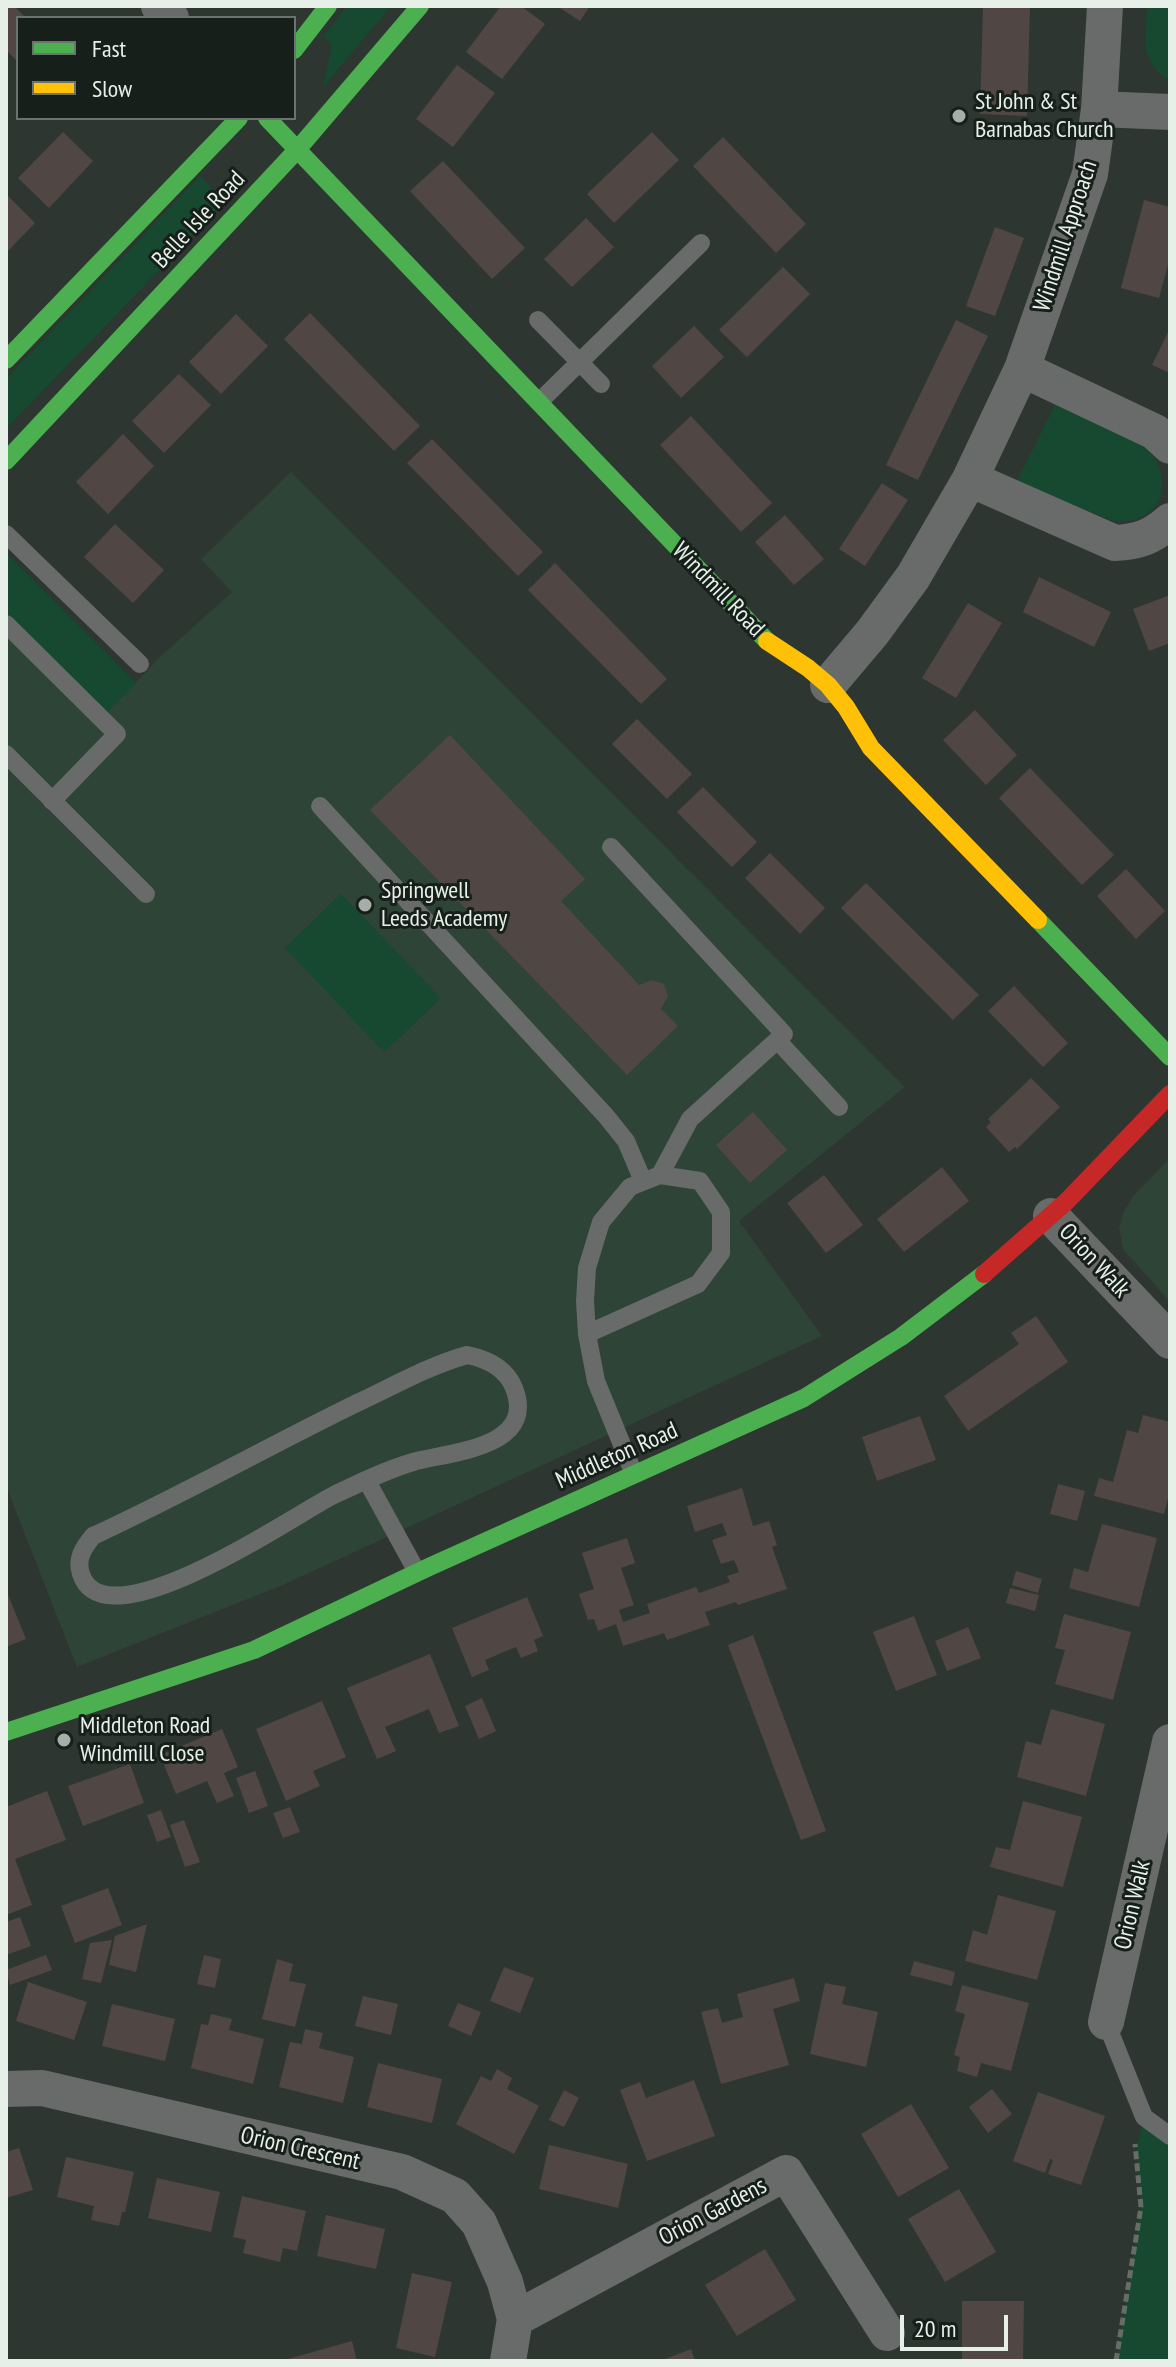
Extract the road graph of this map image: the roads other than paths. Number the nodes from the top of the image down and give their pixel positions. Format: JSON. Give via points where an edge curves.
{"nodes":[{"id":1,"x":328,"y":6,"type":"edge"},
{"id":2,"x":420,"y":6,"type":"edge"},
{"id":3,"x":1105,"y":6,"type":"edge"},
{"id":4,"x":296,"y":47,"type":"edge"},
{"id":5,"x":1099,"y":109,"type":"junction"},
{"id":6,"x":1170,"y":112,"type":"edge"},
{"id":7,"x":237,"y":120,"type":"edge"},
{"id":8,"x":269,"y":120,"type":"edge"},
{"id":9,"x":297,"y":150,"type":"junction"},
{"id":10,"x":701,"y":243,"type":"dead end"},
{"id":11,"x":538,"y":320,"type":"dead end"},
{"id":12,"x":6,"y":360,"type":"edge"},
{"id":13,"x":580,"y":362,"type":"junction"},
{"id":14,"x":1022,"y":369,"type":"junction"},
{"id":15,"x":601,"y":384,"type":"dead end"},
{"id":16,"x":539,"y":402,"type":"junction"},
{"id":17,"x":1170,"y":446,"type":"edge"},
{"id":18,"x":6,"y":461,"type":"edge"},
{"id":19,"x":970,"y":479,"type":"junction"},
{"id":20,"x":1170,"y":521,"type":"edge"},
{"id":21,"x":6,"y":534,"type":"edge"},
{"id":22,"x":6,"y":624,"type":"edge"},
{"id":23,"x":140,"y":664,"type":"dead end"},
{"id":24,"x":828,"y":685,"type":"junction"},
{"id":25,"x":6,"y":754,"type":"edge"},
{"id":26,"x":52,"y":801,"type":"junction"},
{"id":27,"x":320,"y":806,"type":"dead end"},
{"id":28,"x":611,"y":847,"type":"dead end"},
{"id":29,"x":146,"y":894,"type":"dead end"},
{"id":30,"x":777,"y":1040,"type":"junction"},
{"id":31,"x":1170,"y":1057,"type":"edge"},
{"id":32,"x":1170,"y":1094,"type":"edge"},
{"id":33,"x":839,"y":1107,"type":"dead end"},
{"id":34,"x":652,"y":1178,"type":"junction"},
{"id":35,"x":1051,"y":1216,"type":"junction"},
{"id":36,"x":587,"y":1334,"type":"junction"},
{"id":37,"x":1170,"y":1341,"type":"edge"},
{"id":38,"x":634,"y":1474,"type":"junction"},
{"id":39,"x":367,"y":1481,"type":"junction"},
{"id":40,"x":417,"y":1572,"type":"junction"},
{"id":41,"x":6,"y":1732,"type":"edge"},
{"id":42,"x":1170,"y":1742,"type":"edge"},
{"id":43,"x":1106,"y":2022,"type":"joint"},
{"id":44,"x":6,"y":2089,"type":"edge"},
{"id":45,"x":1170,"y":2136,"type":"edge"},
{"id":46,"x":515,"y":2319,"type":"junction"},
{"id":47,"x":887,"y":2333,"type":"dead end"},
{"id":48,"x":508,"y":2361,"type":"edge"}],
"edges":[{"from":1,"to":4,"type":"street"},
{"from":2,"to":9,"type":"street","name":"Belle Isle Road"},
{"from":3,"to":5,"type":"street","name":"Windmill Approach"},
{"from":5,"to":6,"type":"street"},
{"from":5,"to":14,"type":"street","name":"Windmill Approach","via":[[1090,174]]},
{"from":7,"to":12,"type":"street","name":"Belle Isle Road"},
{"from":8,"to":9,"type":"street","name":"Windmill Road"},
{"from":9,"to":16,"type":"street","name":"Windmill Road"},
{"from":9,"to":18,"type":"street","name":"Belle Isle Road"},
{"from":10,"to":13,"type":"lane"},
{"from":11,"to":13,"type":"lane"},
{"from":13,"to":15,"type":"lane"},
{"from":13,"to":16,"type":"lane"},
{"from":14,"to":17,"type":"street","via":[[1155,432]]},
{"from":14,"to":19,"type":"street","name":"Windmill Approach"},
{"from":16,"to":24,"type":"street","name":"Windmill Road","via":[[771,645]]},
{"from":19,"to":20,"type":"street","via":[[1115,543],[1154,535]]},
{"from":19,"to":24,"type":"street","name":"Windmill Approach","via":[[913,577]]},
{"from":21,"to":23,"type":"lane"},
{"from":22,"to":26,"type":"lane","via":[[117,734]]},
{"from":24,"to":31,"type":"street","name":"Windmill Road","via":[[871,748]]},
{"from":25,"to":26,"type":"lane"},
{"from":26,"to":29,"type":"lane"},
{"from":27,"to":34,"type":"lane","via":[[606,1116]]},
{"from":28,"to":30,"type":"lane","via":[[784,1034]]},
{"from":30,"to":33,"type":"lane"},
{"from":30,"to":34,"type":"lane","via":[[690,1119]]},
{"from":32,"to":35,"type":"street","name":"Middleton Road"},
{"from":34,"to":36,"type":"lane","via":[[630,1187],[601,1222],[587,1268]]},
{"from":34,"to":36,"type":"lane","via":[[700,1181],[721,1212],[721,1253],[698,1284]]},
{"from":35,"to":37,"type":"street","name":"Orion Walk"},
{"from":35,"to":38,"type":"street","name":"Middleton Road","via":[[954,1300],[849,1373]]},
{"from":36,"to":38,"type":"lane","via":[[596,1381]]},
{"from":38,"to":40,"type":"street","name":"Middleton Road"},
{"from":39,"to":39,"type":"lane","via":[[164,1587],[108,1595],[84,1582],[79,1571],[83,1547],[93,1536],[444,1362],[467,1355],[504,1373],[516,1395],[516,1414],[494,1443],[413,1462]]},
{"from":39,"to":40,"type":"lane"},
{"from":40,"to":41,"type":"street","name":"Middleton Road","via":[[254,1650]]},
{"from":42,"to":43,"type":"street","name":"Orion Walk"},
{"from":43,"to":45,"type":"lane","via":[[1144,2117]]},
{"from":44,"to":46,"type":"street","name":"Orion Crescent","via":[[42,2088],[402,2172],[455,2196],[479,2223]]},
{"from":46,"to":47,"type":"street","name":"Orion Gardens","via":[[786,2173]]},
{"from":46,"to":48,"type":"street"}]}
